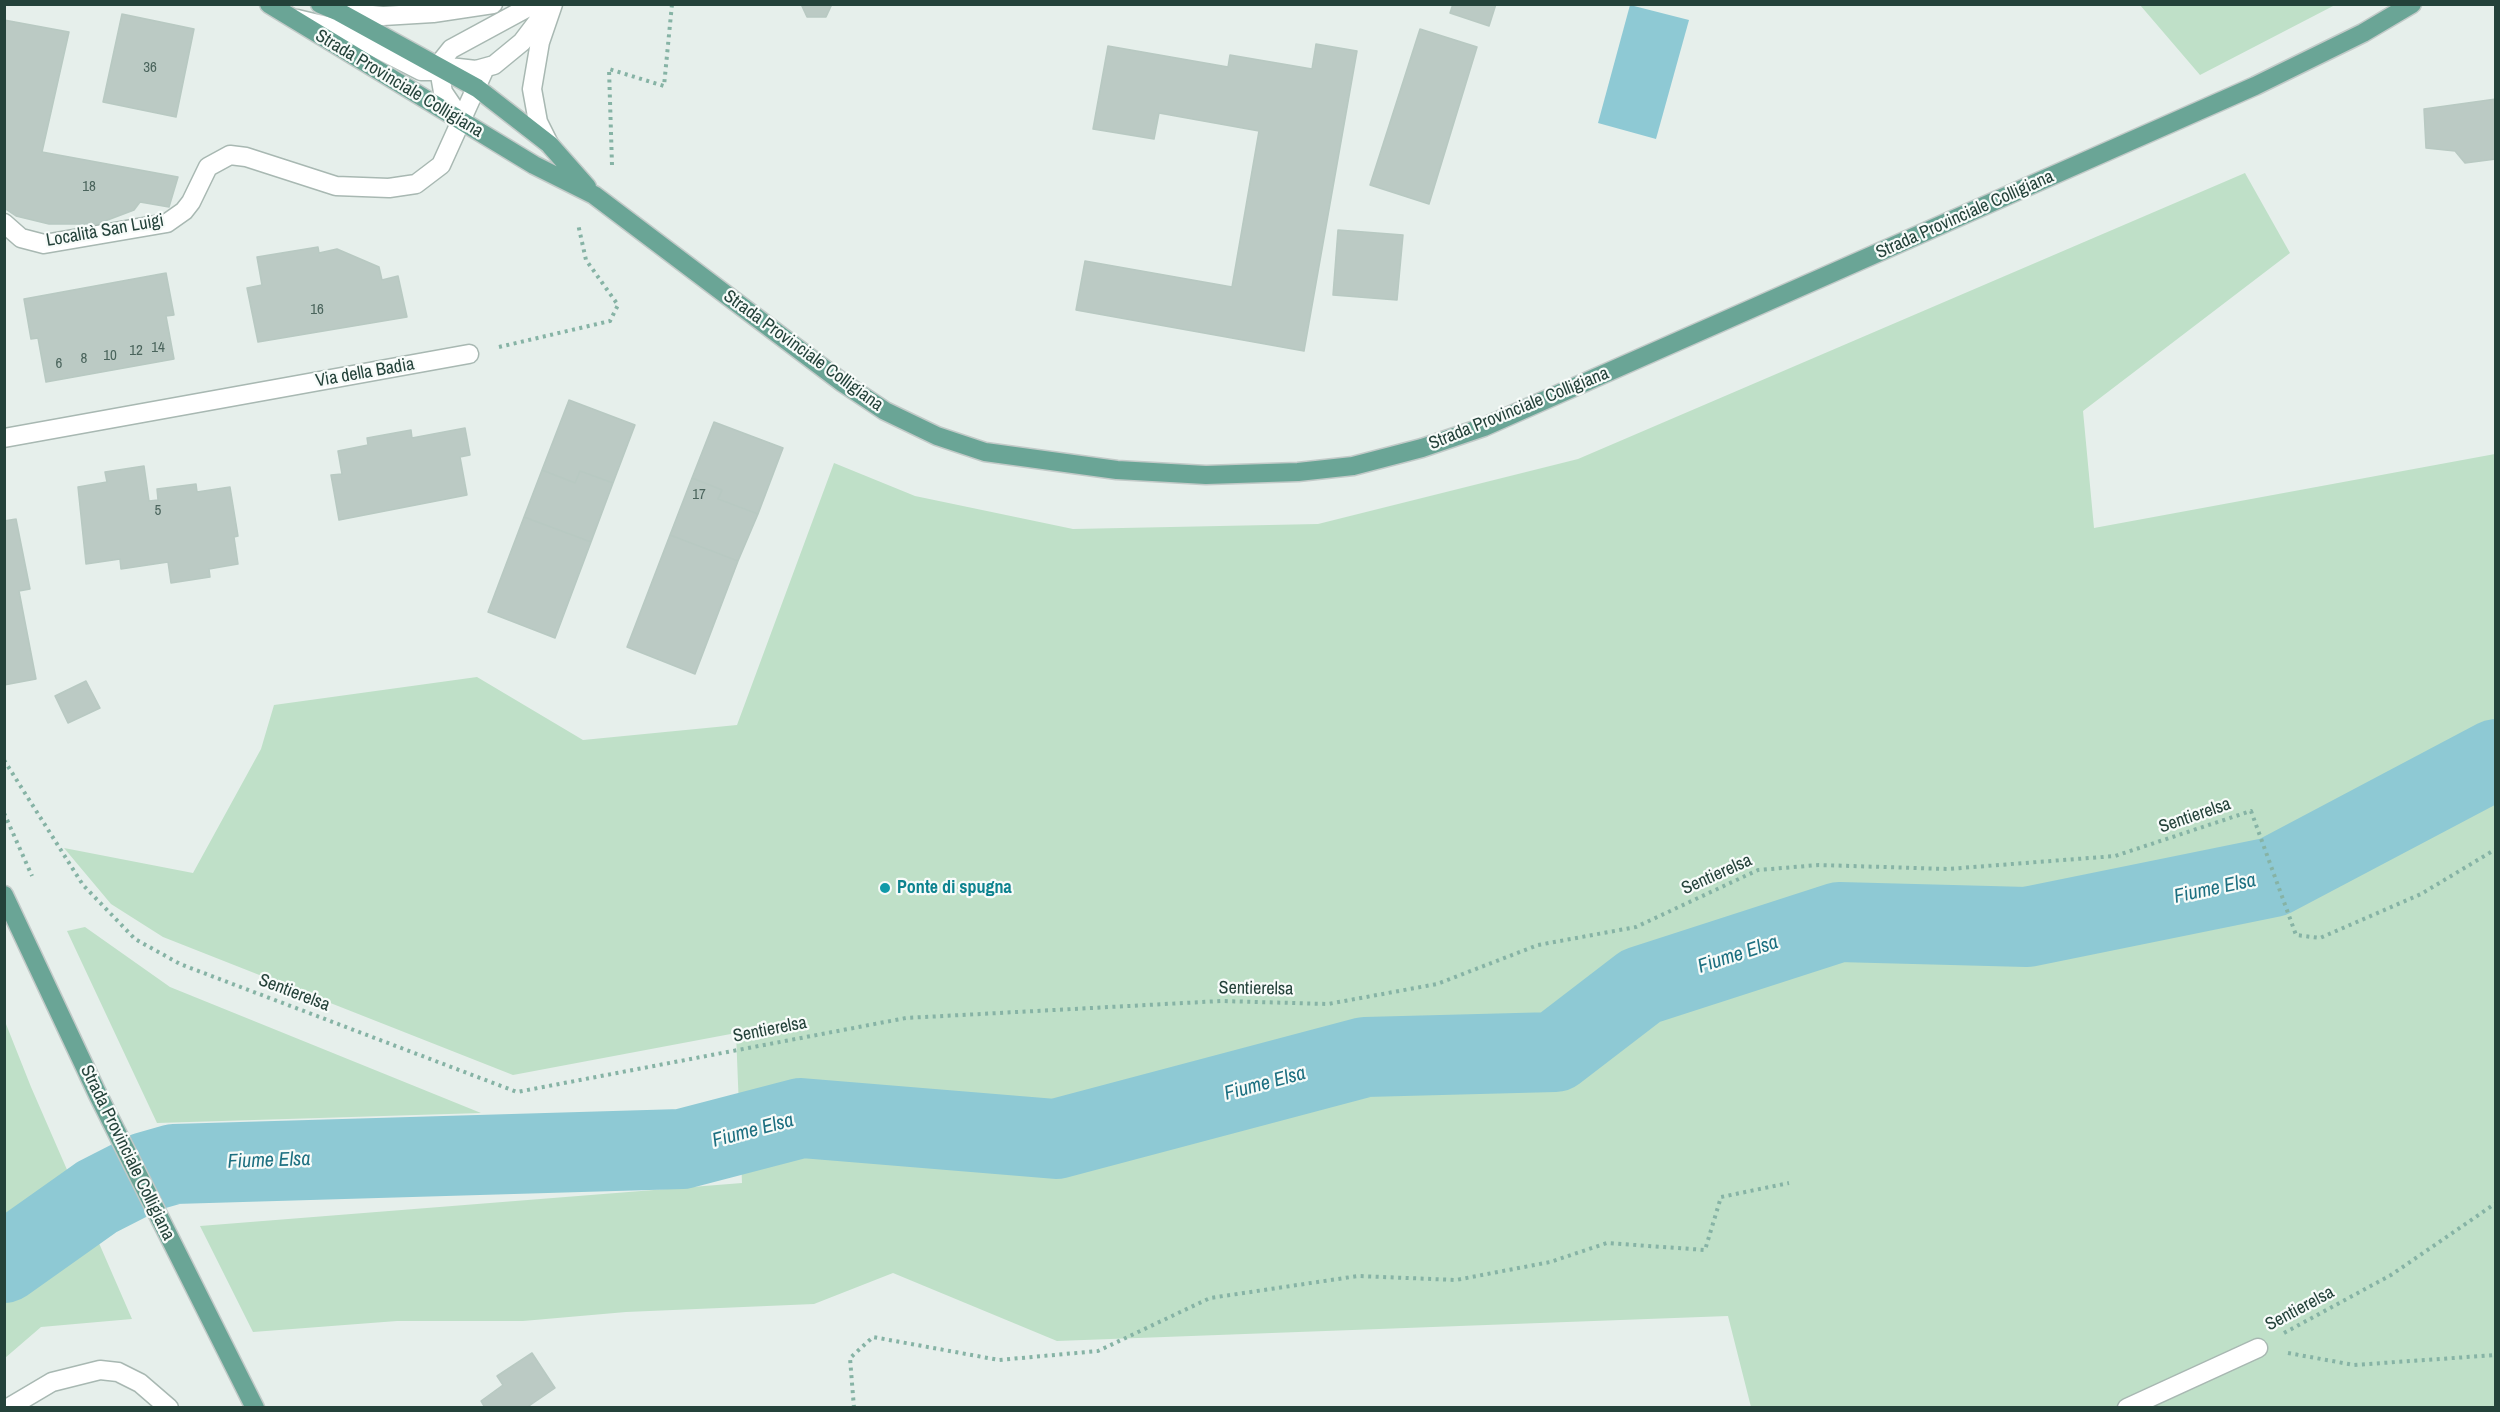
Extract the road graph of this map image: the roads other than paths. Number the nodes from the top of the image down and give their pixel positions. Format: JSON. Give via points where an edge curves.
{"nodes":[{"id":1,"x":269,"y":4,"type":"edge"},
{"id":2,"x":320,"y":4,"type":"edge"},
{"id":3,"x":493,"y":4,"type":"edge"},
{"id":4,"x":534,"y":4,"type":"edge"},
{"id":5,"x":551,"y":4,"type":"edge"},
{"id":6,"x":2412,"y":4,"type":"edge"},
{"id":7,"x":339,"y":12,"type":"junction"},
{"id":8,"x":284,"y":16,"type":"junction"},
{"id":9,"x":440,"y":66,"type":"junction"},
{"id":10,"x":485,"y":68,"type":"junction"},
{"id":11,"x":477,"y":88,"type":"junction"},
{"id":12,"x":462,"y":120,"type":"junction"},
{"id":13,"x":549,"y":144,"type":"junction"},
{"id":14,"x":594,"y":195,"type":"junction"},
{"id":15,"x":4,"y":223,"type":"edge"},
{"id":16,"x":469,"y":354,"type":"road end"},
{"id":17,"x":4,"y":438,"type":"edge"},
{"id":18,"x":4,"y":895,"type":"edge"},
{"id":19,"x":2258,"y":1348,"type":"road end"},
{"id":20,"x":252,"y":1403,"type":"edge"},
{"id":21,"x":8,"y":1407,"type":"edge"},
{"id":22,"x":169,"y":1407,"type":"edge"},
{"id":23,"x":2127,"y":1407,"type":"edge"}],
"edges":[{"from":1,"to":8,"type":"main road","name":"Strada Provinciale Colligiana"},
{"from":2,"to":7,"type":"main road","name":"Strada Provinciale Colligiana"},
{"from":3,"to":7,"type":"street","via":[[383,16]]},
{"from":4,"to":9,"type":"street","via":[[451,49]]},
{"from":5,"to":10,"type":"street","via":[[522,42]]},
{"from":5,"to":13,"type":"street","via":[[532,89],[538,122]]},
{"from":6,"to":14,"type":"main road","name":"Strada Provinciale Colligiana","via":[[2363,33],[2255,86],[1536,406],[1422,448],[1326,470],[1170,474],[1069,465],[985,452],[960,444],[864,398]]},
{"from":7,"to":9,"type":"main road","name":"Strada Provinciale Colligiana"},
{"from":8,"to":9,"type":"street","via":[[339,29],[421,70]]},
{"from":8,"to":12,"type":"main road","name":"Strada Provinciale Colligiana"},
{"from":9,"to":10,"type":"street"},
{"from":9,"to":11,"type":"main road","name":"Strada Provinciale Colligiana"},
{"from":9,"to":12,"type":"street","via":[[443,92]]},
{"from":10,"to":11,"type":"street","name":"Località San Luigi"},
{"from":11,"to":12,"type":"street","name":"Località San Luigi"},
{"from":11,"to":13,"type":"main road","name":"Strada Provinciale Colligiana"},
{"from":12,"to":14,"type":"main road","name":"Strada Provinciale Colligiana","via":[[534,165]]},
{"from":12,"to":15,"type":"street","name":"Località San Luigi","via":[[441,165],[427,178],[405,186],[336,186],[230,155],[208,167],[191,202],[167,223],[44,244],[21,238]]},
{"from":13,"to":14,"type":"main road","name":"Strada Provinciale Colligiana"},
{"from":16,"to":17,"type":"street","name":"Via della Badia"},
{"from":18,"to":20,"type":"main road","name":"Strada Provinciale Colligiana","via":[[107,1115]]},
{"from":19,"to":23,"type":"street"},
{"from":21,"to":22,"type":"street","via":[[52,1382],[100,1370],[118,1372],[140,1383]]}]}
